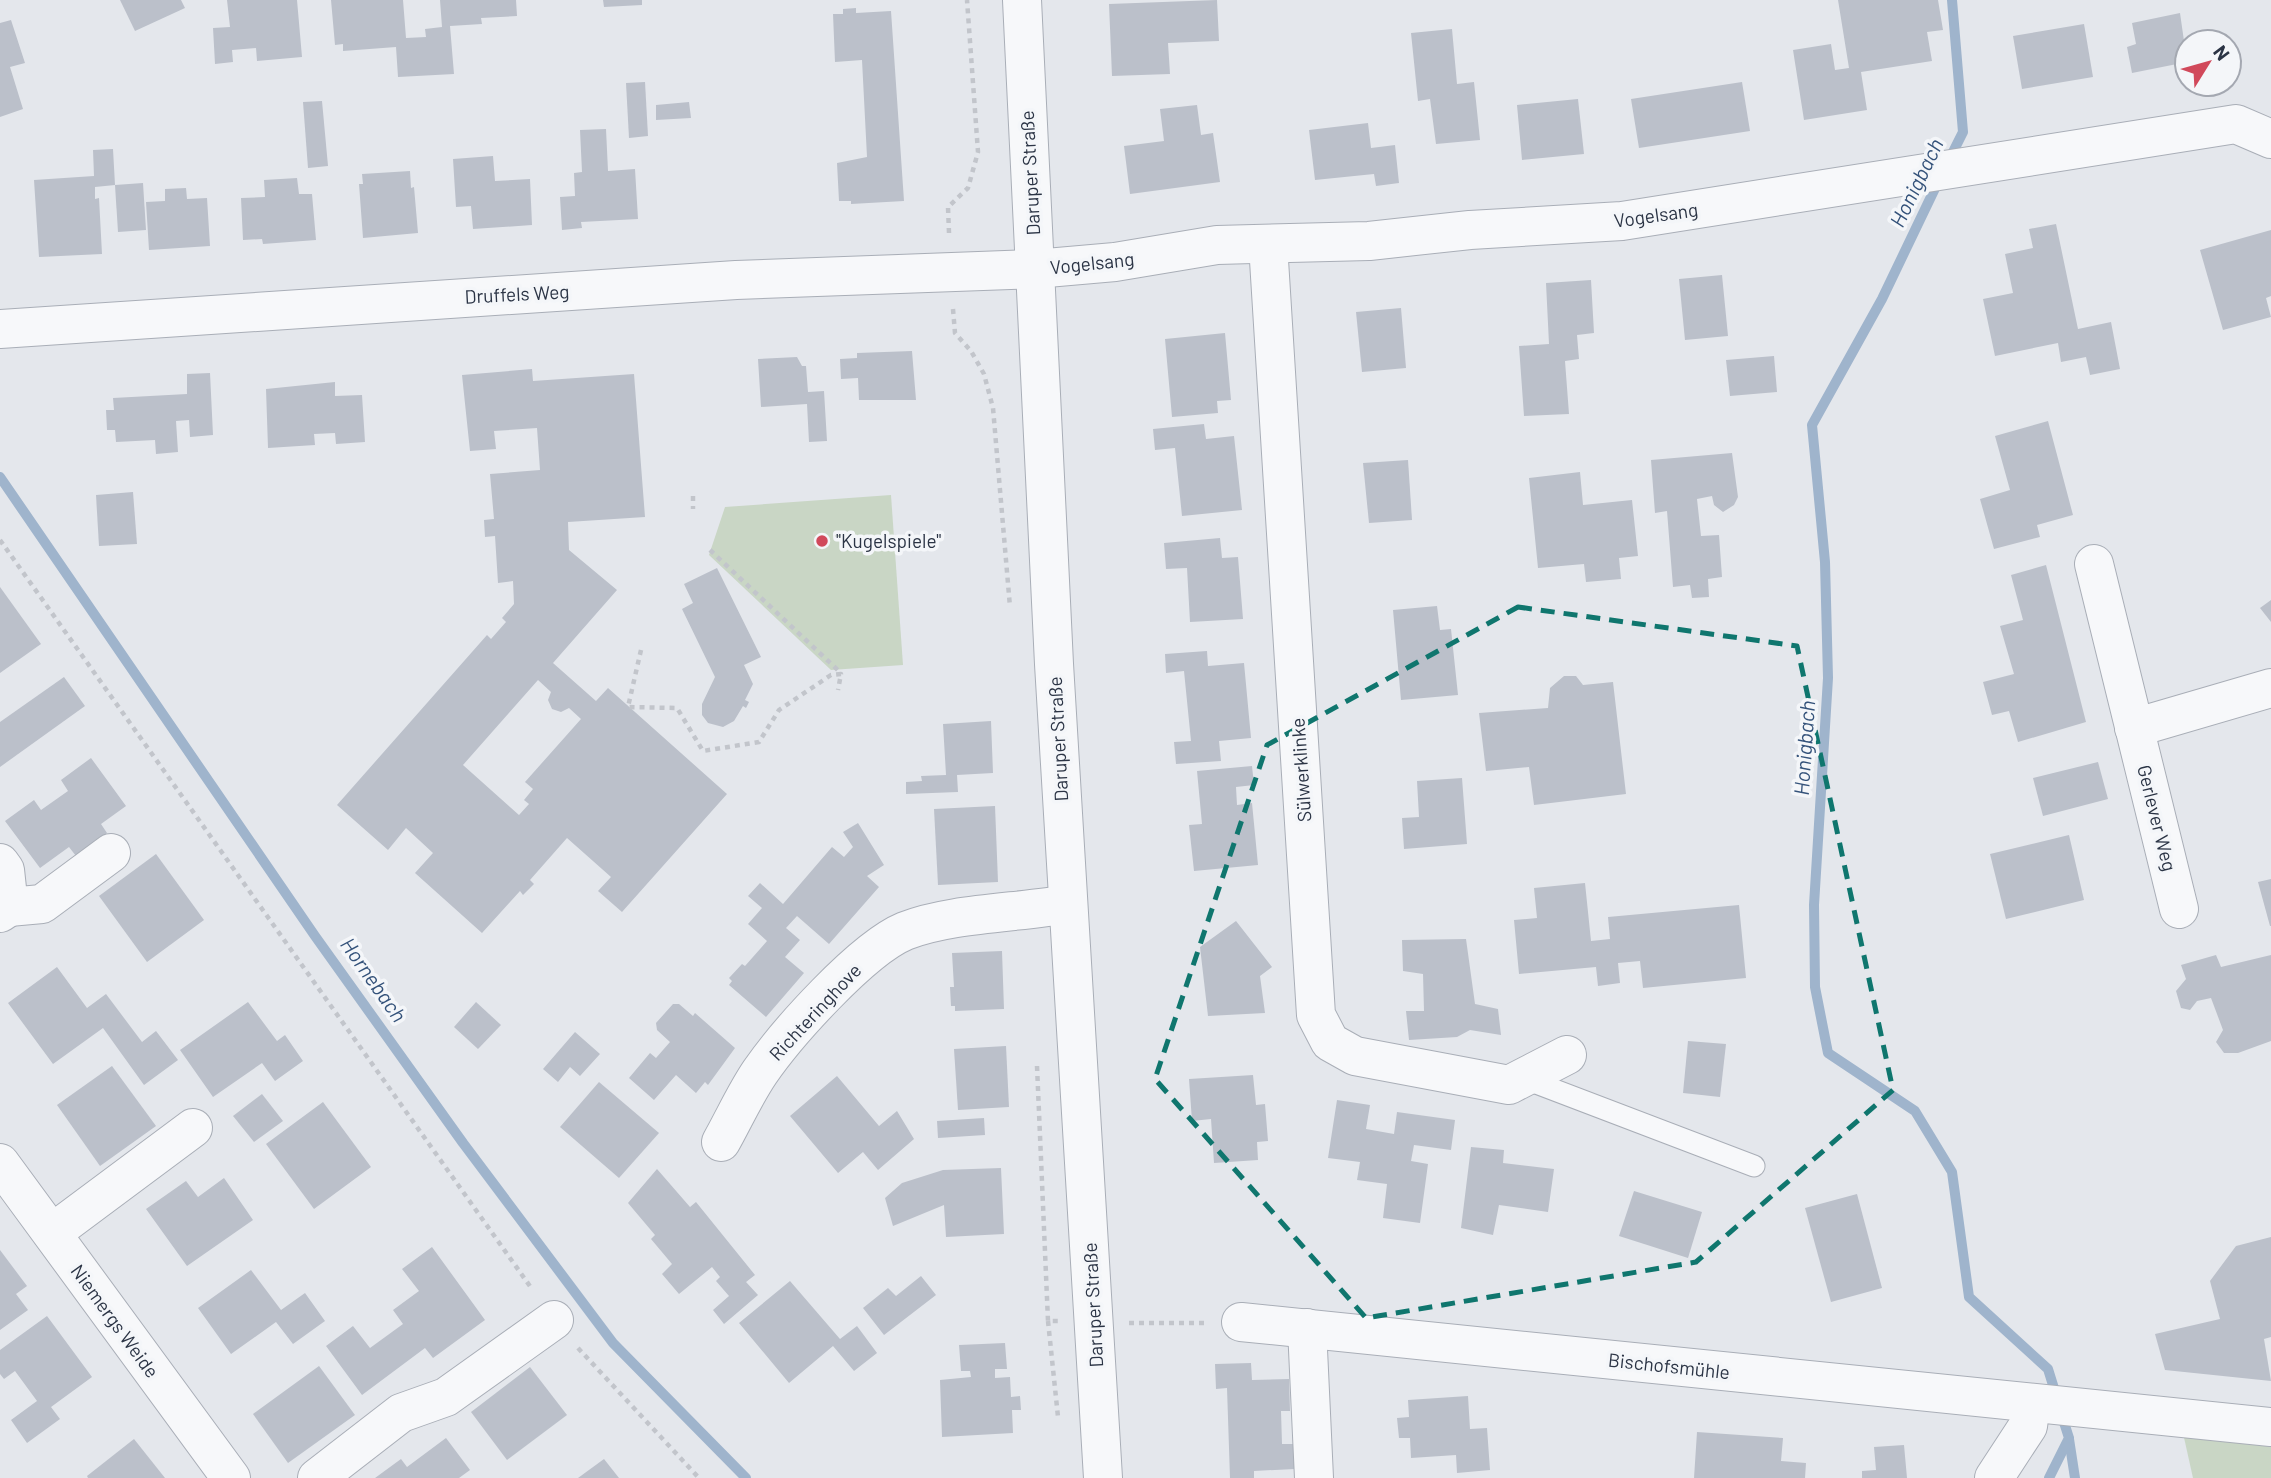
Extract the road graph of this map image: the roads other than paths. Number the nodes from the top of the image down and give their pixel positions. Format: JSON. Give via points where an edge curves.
{"nodes":[{"id":1,"x":1022,"y":0,"type":"edge"},
{"id":2,"x":2271,"y":139,"type":"edge"},
{"id":3,"x":1268,"y":244,"type":"junction"},
{"id":4,"x":1035,"y":269,"type":"junction"},
{"id":5,"x":0,"y":329,"type":"edge"},
{"id":6,"x":2094,"y":564,"type":"dead end"},
{"id":7,"x":2271,"y":688,"type":"edge"},
{"id":8,"x":2134,"y":728,"type":"junction"},
{"id":9,"x":111,"y":853,"type":"dead end"},
{"id":10,"x":0,"y":863,"type":"edge"},
{"id":11,"x":1068,"y":904,"type":"junction"},
{"id":12,"x":2179,"y":909,"type":"dead end"},
{"id":13,"x":4,"y":910,"type":"edge"},
{"id":14,"x":1567,"y":1055,"type":"dead end"},
{"id":15,"x":1523,"y":1078,"type":"junction"},
{"id":16,"x":193,"y":1128,"type":"dead end"},
{"id":17,"x":721,"y":1142,"type":"dead end"},
{"id":18,"x":0,"y":1163,"type":"edge"},
{"id":19,"x":1754,"y":1166,"type":"dead end"},
{"id":20,"x":52,"y":1233,"type":"junction"},
{"id":21,"x":554,"y":1320,"type":"road end"},
{"id":22,"x":1241,"y":1322,"type":"road end"},
{"id":23,"x":1307,"y":1328,"type":"junction"},
{"id":24,"x":2040,"y":1405,"type":"junction"},
{"id":25,"x":2271,"y":1427,"type":"edge"},
{"id":26,"x":231,"y":1478,"type":"edge"},
{"id":27,"x":317,"y":1478,"type":"edge"},
{"id":28,"x":1103,"y":1478,"type":"edge"},
{"id":29,"x":1314,"y":1478,"type":"edge"},
{"id":30,"x":1994,"y":1478,"type":"edge"}],
"edges":[{"from":1,"to":4,"type":"street","name":"Daruper Straße"},
{"from":2,"to":3,"type":"street","name":"Vogelsang","via":[[2236,124],[1622,221],[1369,241]]},
{"from":3,"to":4,"type":"street","name":"Vogelsang","via":[[1217,245],[1115,262]]},
{"from":3,"to":15,"type":"street","name":"Sülwerklinke","via":[[1316,1015],[1330,1042],[1355,1056],[1509,1085]]},
{"from":4,"to":5,"type":"street","name":"Druffels Weg","via":[[650,285]]},
{"from":4,"to":11,"type":"street","name":"Daruper Straße"},
{"from":6,"to":8,"type":"street","name":"Gerlever Weg"},
{"from":7,"to":8,"type":"street"},
{"from":8,"to":12,"type":"street","name":"Gerlever Weg"},
{"from":9,"to":13,"type":"street","via":[[41,904]]},
{"from":10,"to":13,"type":"street","via":[[5,870]]},
{"from":11,"to":17,"type":"street","name":"Richteringhove","via":[[930,923],[876,948],[838,982],[760,1072]]},
{"from":11,"to":28,"type":"street","name":"Daruper Straße"},
{"from":14,"to":15,"type":"street","name":"Sülwerklinke"},
{"from":15,"to":19,"type":"lane"},
{"from":16,"to":20,"type":"street"},
{"from":18,"to":20,"type":"street","name":"Niemergs Weide"},
{"from":20,"to":26,"type":"street","name":"Niemergs Weide"},
{"from":21,"to":27,"type":"street","via":[[446,1397],[401,1413]]},
{"from":22,"to":23,"type":"street","name":"Bischofsmühle"},
{"from":23,"to":24,"type":"street","name":"Bischofsmühle"},
{"from":23,"to":29,"type":"street"},
{"from":24,"to":25,"type":"street","name":"Bischofsmühle"},
{"from":24,"to":30,"type":"street"}]}
